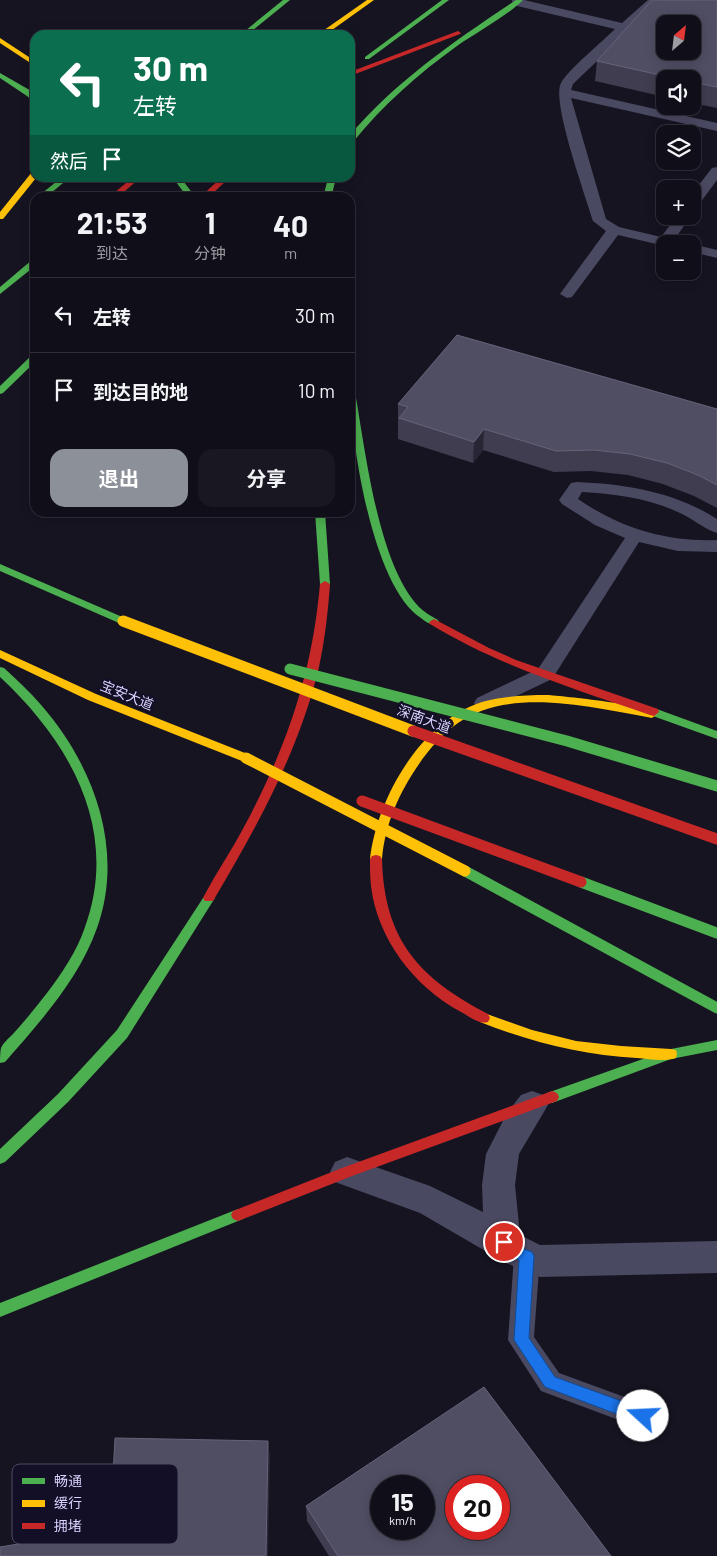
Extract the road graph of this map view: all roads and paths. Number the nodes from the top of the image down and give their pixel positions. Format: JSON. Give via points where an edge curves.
{"nodes":[{"id":1,"x":287,"y":0,"type":"edge"},
{"id":2,"x":371,"y":0,"type":"edge"},
{"id":3,"x":446,"y":0,"type":"edge"},
{"id":4,"x":654,"y":0,"type":"edge"},
{"id":5,"x":518,"y":1,"type":"edge"},
{"id":6,"x":483,"y":24,"type":"junction"},
{"id":7,"x":624,"y":27,"type":"junction"},
{"id":8,"x":249,"y":30,"type":"edge"},
{"id":9,"x":327,"y":30,"type":"edge"},
{"id":10,"x":0,"y":40,"type":"edge"},
{"id":11,"x":30,"y":61,"type":"edge"},
{"id":12,"x":355,"y":68,"type":"edge"},
{"id":13,"x":355,"y":70,"type":"edge"},
{"id":14,"x":0,"y":75,"type":"edge"},
{"id":15,"x":564,"y":92,"type":"junction"},
{"id":16,"x":30,"y":94,"type":"edge"},
{"id":17,"x":717,"y":127,"type":"edge"},
{"id":18,"x":355,"y":132,"type":"edge"},
{"id":19,"x":717,"y":170,"type":"edge"},
{"id":20,"x":30,"y":180,"type":"edge"},
{"id":21,"x":60,"y":182,"type":"edge"},
{"id":22,"x":131,"y":182,"type":"edge"},
{"id":23,"x":221,"y":182,"type":"edge"},
{"id":24,"x":48,"y":192,"type":"edge"},
{"id":25,"x":119,"y":192,"type":"edge"},
{"id":26,"x":210,"y":192,"type":"edge"},
{"id":27,"x":701,"y":192,"type":"edge"},
{"id":28,"x":0,"y":217,"type":"edge"},
{"id":29,"x":14,"y":218,"type":"dead end"},
{"id":30,"x":0,"y":229,"type":"edge"},
{"id":31,"x":614,"y":230,"type":"junction"},
{"id":32,"x":656,"y":240,"type":"edge"},
{"id":33,"x":701,"y":250,"type":"edge"},
{"id":34,"x":717,"y":254,"type":"edge"},
{"id":35,"x":30,"y":266,"type":"edge"},
{"id":36,"x":0,"y":291,"type":"edge"},
{"id":37,"x":567,"y":294,"type":"dead end"},
{"id":38,"x":30,"y":362,"type":"edge"},
{"id":39,"x":0,"y":391,"type":"edge"},
{"id":40,"x":355,"y":412,"type":"edge"},
{"id":41,"x":320,"y":517,"type":"edge"},
{"id":42,"x":717,"y":527,"type":"edge"},
{"id":43,"x":635,"y":535,"type":"junction"},
{"id":44,"x":717,"y":546,"type":"edge"},
{"id":45,"x":0,"y":567,"type":"edge"},
{"id":46,"x":123,"y":621,"type":"junction"},
{"id":47,"x":0,"y":654,"type":"edge"},
{"id":48,"x":0,"y":671,"type":"edge"},
{"id":49,"x":545,"y":674,"type":"junction"},
{"id":50,"x":477,"y":707,"type":"junction"},
{"id":51,"x":652,"y":714,"type":"junction"},
{"id":52,"x":717,"y":735,"type":"edge"},
{"id":53,"x":246,"y":758,"type":"junction"},
{"id":54,"x":717,"y":786,"type":"edge"},
{"id":55,"x":717,"y":840,"type":"edge"},
{"id":56,"x":717,"y":934,"type":"edge"},
{"id":57,"x":717,"y":1008,"type":"edge"},
{"id":58,"x":717,"y":1044,"type":"edge"},
{"id":59,"x":671,"y":1054,"type":"junction"},
{"id":60,"x":0,"y":1058,"type":"edge"},
{"id":61,"x":532,"y":1105,"type":"junction"},
{"id":62,"x":0,"y":1158,"type":"edge"},
{"id":63,"x":346,"y":1172,"type":"junction"},
{"id":64,"x":515,"y":1249,"type":"junction"},
{"id":65,"x":717,"y":1257,"type":"edge"},
{"id":66,"x":0,"y":1310,"type":"edge"},
{"id":67,"x":643,"y":1416,"type":"dead end"}],
"edges":[{"from":1,"to":8,"type":"main road"},
{"from":2,"to":9,"type":"main road"},
{"from":3,"to":12,"type":"main road"},
{"from":4,"to":7,"type":"lane"},
{"from":5,"to":6,"type":"main road"},
{"from":5,"to":7,"type":"lane"},
{"from":6,"to":13,"type":"main road"},
{"from":6,"to":18,"type":"main road","via":[[380,105]]},
{"from":7,"to":15,"type":"lane","via":[[568,83]]},
{"from":10,"to":11,"type":"main road"},
{"from":14,"to":16,"type":"main road"},
{"from":15,"to":17,"type":"lane"},
{"from":15,"to":31,"type":"lane","via":[[566,111],[600,222]]},
{"from":19,"to":27,"type":"lane"},
{"from":20,"to":28,"type":"main road"},
{"from":21,"to":24,"type":"main road"},
{"from":22,"to":25,"type":"main road"},
{"from":23,"to":26,"type":"main road"},
{"from":29,"to":30,"type":"main road"},
{"from":31,"to":32,"type":"lane"},
{"from":31,"to":37,"type":"lane"},
{"from":33,"to":34,"type":"lane"},
{"from":35,"to":36,"type":"main road"},
{"from":38,"to":39,"type":"main road"},
{"from":40,"to":49,"type":"main road","via":[[377,529],[385,558],[398,585],[415,608],[442,627],[475,645]]},
{"from":41,"to":62,"type":"main road","via":[[326,576],[322,626],[302,706],[262,799],[208,902],[123,1032],[41,1122]]},
{"from":42,"to":43,"type":"lane","via":[[684,508],[631,491],[577,487],[568,500],[585,513]]},
{"from":43,"to":44,"type":"lane","via":[[690,546]]},
{"from":43,"to":49,"type":"lane"},
{"from":45,"to":46,"type":"main road"},
{"from":46,"to":54,"type":"main road","bridge":true,"via":[[274,665],[567,740]]},
{"from":46,"to":55,"type":"main road","name":"深南大道","bridge":true,"via":[[379,719]]},
{"from":47,"to":53,"type":"main road","name":"宝安大道","via":[[92,697]]},
{"from":48,"to":60,"type":"main road","via":[[38,709],[70,754],[92,798],[104,846],[103,885],[90,931],[66,977]]},
{"from":49,"to":50,"type":"lane"},
{"from":49,"to":51,"type":"main road"},
{"from":50,"to":51,"type":"main road","via":[[528,699]]},
{"from":50,"to":59,"type":"main road","via":[[436,732],[404,777],[389,806],[378,835],[374,862],[375,892],[385,926],[406,958],[435,988],[477,1013],[528,1035],[573,1047]]},
{"from":51,"to":52,"type":"main road"},
{"from":53,"to":56,"type":"main road","bridge":true},
{"from":53,"to":57,"type":"main road","bridge":true,"via":[[510,894]]},
{"from":58,"to":59,"type":"main road"},
{"from":59,"to":61,"type":"main road"},
{"from":61,"to":63,"type":"main road"},
{"from":61,"to":64,"type":"street","via":[[508,1138],[497,1178]]},
{"from":63,"to":64,"type":"street","via":[[457,1214]]},
{"from":63,"to":66,"type":"main road"},
{"from":64,"to":65,"type":"street","via":[[540,1261]]},
{"from":64,"to":67,"type":"lane","via":[[521,1340],[550,1382]]}]}
